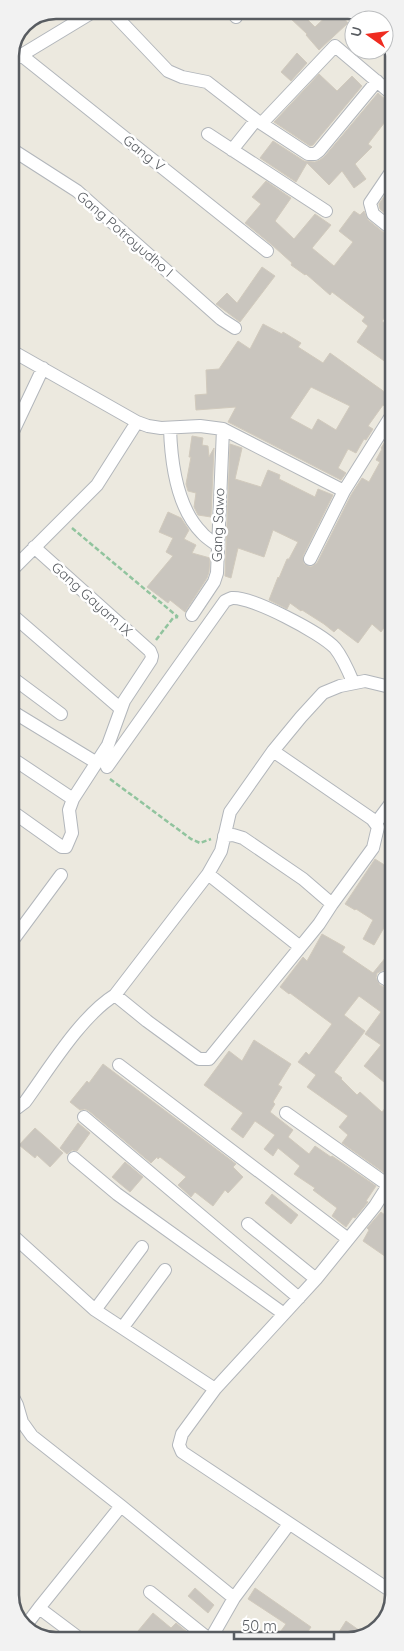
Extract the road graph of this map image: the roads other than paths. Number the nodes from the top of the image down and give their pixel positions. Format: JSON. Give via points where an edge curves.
{"nodes":[{"id":1,"x":81,"y":19,"type":"edge"},
{"id":2,"x":119,"y":19,"type":"edge"},
{"id":3,"x":19,"y":57,"type":"edge"},
{"id":4,"x":19,"y":61,"type":"edge"},
{"id":5,"x":377,"y":81,"type":"junction"},
{"id":6,"x":385,"y":88,"type":"edge"},
{"id":7,"x":259,"y":121,"type":"junction"},
{"id":8,"x":208,"y":134,"type":"dead end"},
{"id":9,"x":232,"y":150,"type":"junction"},
{"id":10,"x":19,"y":154,"type":"edge"},
{"id":11,"x":385,"y":181,"type":"edge"},
{"id":12,"x":326,"y":211,"type":"dead end"},
{"id":13,"x":385,"y":224,"type":"edge"},
{"id":14,"x":266,"y":251,"type":"dead end"},
{"id":15,"x":234,"y":328,"type":"dead end"},
{"id":16,"x":19,"y":355,"type":"edge"},
{"id":17,"x":43,"y":368,"type":"junction"},
{"id":18,"x":19,"y":419,"type":"edge"},
{"id":19,"x":137,"y":422,"type":"junction"},
{"id":20,"x":385,"y":426,"type":"edge"},
{"id":21,"x":170,"y":428,"type":"junction"},
{"id":22,"x":223,"y":428,"type":"junction"},
{"id":23,"x":344,"y":491,"type":"junction"},
{"id":24,"x":217,"y":545,"type":"junction"},
{"id":25,"x":34,"y":547,"type":"junction"},
{"id":26,"x":310,"y":558,"type":"dead end"},
{"id":27,"x":19,"y":563,"type":"edge"},
{"id":28,"x":192,"y":615,"type":"road end"},
{"id":29,"x":19,"y":621,"type":"edge"},
{"id":30,"x":353,"y":682,"type":"junction"},
{"id":31,"x":19,"y":683,"type":"edge"},
{"id":32,"x":385,"y":686,"type":"edge"},
{"id":33,"x":121,"y":709,"type":"junction"},
{"id":34,"x":61,"y":714,"type":"dead end"},
{"id":35,"x":19,"y":715,"type":"edge"},
{"id":36,"x":273,"y":751,"type":"junction"},
{"id":37,"x":19,"y":764,"type":"edge"},
{"id":38,"x":102,"y":765,"type":"junction"},
{"id":39,"x":73,"y":799,"type":"junction"},
{"id":40,"x":385,"y":811,"type":"edge"},
{"id":41,"x":19,"y":816,"type":"edge"},
{"id":42,"x":376,"y":823,"type":"junction"},
{"id":43,"x":224,"y":836,"type":"junction"},
{"id":44,"x":208,"y":874,"type":"junction"},
{"id":45,"x":61,"y":875,"type":"dead end"},
{"id":46,"x":332,"y":904,"type":"junction"},
{"id":47,"x":19,"y":932,"type":"edge"},
{"id":48,"x":299,"y":946,"type":"junction"},
{"id":49,"x":115,"y":995,"type":"junction"},
{"id":50,"x":119,"y":1065,"type":"dead end"},
{"id":51,"x":19,"y":1106,"type":"edge"},
{"id":52,"x":286,"y":1113,"type":"dead end"},
{"id":53,"x":84,"y":1117,"type":"dead end"},
{"id":54,"x":74,"y":1158,"type":"dead end"},
{"id":55,"x":385,"y":1176,"type":"edge"},
{"id":56,"x":385,"y":1189,"type":"edge"},
{"id":57,"x":248,"y":1224,"type":"dead end"},
{"id":58,"x":348,"y":1239,"type":"junction"},
{"id":59,"x":19,"y":1241,"type":"edge"},
{"id":60,"x":142,"y":1247,"type":"dead end"},
{"id":61,"x":165,"y":1270,"type":"dead end"},
{"id":62,"x":316,"y":1278,"type":"junction"},
{"id":63,"x":299,"y":1298,"type":"junction"},
{"id":64,"x":95,"y":1310,"type":"junction"},
{"id":65,"x":284,"y":1314,"type":"junction"},
{"id":66,"x":122,"y":1327,"type":"junction"},
{"id":67,"x":215,"y":1389,"type":"junction"},
{"id":68,"x":19,"y":1412,"type":"edge"},
{"id":69,"x":122,"y":1506,"type":"junction"},
{"id":70,"x":290,"y":1524,"type":"junction"},
{"id":71,"x":385,"y":1587,"type":"edge"},
{"id":72,"x":150,"y":1592,"type":"dead end"},
{"id":73,"x":234,"y":1598,"type":"junction"},
{"id":74,"x":39,"y":1608,"type":"junction"},
{"id":75,"x":29,"y":1621,"type":"edge"},
{"id":76,"x":71,"y":1632,"type":"edge"},
{"id":77,"x":200,"y":1632,"type":"edge"},
{"id":78,"x":215,"y":1632,"type":"edge"}],
"edges":[{"from":1,"to":3,"type":"street"},
{"from":2,"to":7,"type":"street","via":[[168,71],[207,82]]},
{"from":4,"to":14,"type":"street","name":"Gang V"},
{"from":5,"to":6,"type":"street"},
{"from":5,"to":7,"type":"street","via":[[335,46]]},
{"from":5,"to":7,"type":"street","via":[[315,154],[304,153]]},
{"from":7,"to":9,"type":"street"},
{"from":8,"to":9,"type":"street"},
{"from":9,"to":12,"type":"street"},
{"from":10,"to":15,"type":"street","name":"Gang Potroyudho I","via":[[77,191]]},
{"from":11,"to":13,"type":"street","via":[[370,203],[373,214]]},
{"from":16,"to":17,"type":"street"},
{"from":17,"to":18,"type":"street"},
{"from":17,"to":19,"type":"street"},
{"from":19,"to":21,"type":"street"},
{"from":19,"to":25,"type":"street","via":[[97,485]]},
{"from":20,"to":23,"type":"street"},
{"from":21,"to":22,"type":"street"},
{"from":21,"to":24,"type":"street","via":[[171,459],[183,501],[198,529]]},
{"from":22,"to":23,"type":"street"},
{"from":22,"to":24,"type":"street","name":"Gang Sawo"},
{"from":23,"to":26,"type":"street"},
{"from":24,"to":28,"type":"street","name":"Gang Sawo","via":[[214,582]]},
{"from":25,"to":27,"type":"street"},
{"from":25,"to":33,"type":"street","name":"Gang Gayam IX","via":[[150,651],[151,660]]},
{"from":29,"to":33,"type":"street"},
{"from":30,"to":32,"type":"street","via":[[365,680]]},
{"from":30,"to":36,"type":"street","via":[[323,693]]},
{"from":30,"to":38,"type":"street","via":[[343,659],[316,634],[278,612],[230,598]]},
{"from":31,"to":34,"type":"street"},
{"from":33,"to":38,"type":"street"},
{"from":35,"to":38,"type":"street"},
{"from":36,"to":42,"type":"street"},
{"from":36,"to":43,"type":"street","via":[[230,812]]},
{"from":37,"to":39,"type":"street"},
{"from":38,"to":39,"type":"street"},
{"from":39,"to":41,"type":"street","via":[[69,810],[72,833],[64,848]]},
{"from":40,"to":42,"type":"street"},
{"from":42,"to":46,"type":"street","via":[[377,836],[373,848]]},
{"from":43,"to":44,"type":"street","via":[[221,851]]},
{"from":43,"to":46,"type":"street","via":[[244,838],[303,879]]},
{"from":44,"to":48,"type":"street"},
{"from":44,"to":49,"type":"street"},
{"from":45,"to":47,"type":"street"},
{"from":46,"to":48,"type":"street"},
{"from":48,"to":49,"type":"street","via":[[209,1059],[199,1059]]},
{"from":49,"to":51,"type":"street","via":[[89,1017]]},
{"from":50,"to":58,"type":"street"},
{"from":52,"to":55,"type":"street"},
{"from":53,"to":63,"type":"street"},
{"from":54,"to":65,"type":"street","via":[[118,1194]]},
{"from":56,"to":58,"type":"street"},
{"from":57,"to":62,"type":"street"},
{"from":58,"to":62,"type":"street"},
{"from":59,"to":64,"type":"street"},
{"from":60,"to":64,"type":"street"},
{"from":61,"to":66,"type":"street"},
{"from":62,"to":63,"type":"street"},
{"from":63,"to":65,"type":"street"},
{"from":64,"to":66,"type":"street"},
{"from":65,"to":67,"type":"street"},
{"from":66,"to":67,"type":"street"},
{"from":67,"to":70,"type":"street","via":[[182,1434],[179,1445],[182,1452]]},
{"from":68,"to":69,"type":"street","via":[[32,1436]]},
{"from":69,"to":73,"type":"street"},
{"from":69,"to":74,"type":"street"},
{"from":70,"to":71,"type":"street"},
{"from":70,"to":73,"type":"street"},
{"from":72,"to":77,"type":"street"},
{"from":73,"to":78,"type":"street"},
{"from":74,"to":75,"type":"street"},
{"from":74,"to":76,"type":"street"}]}
